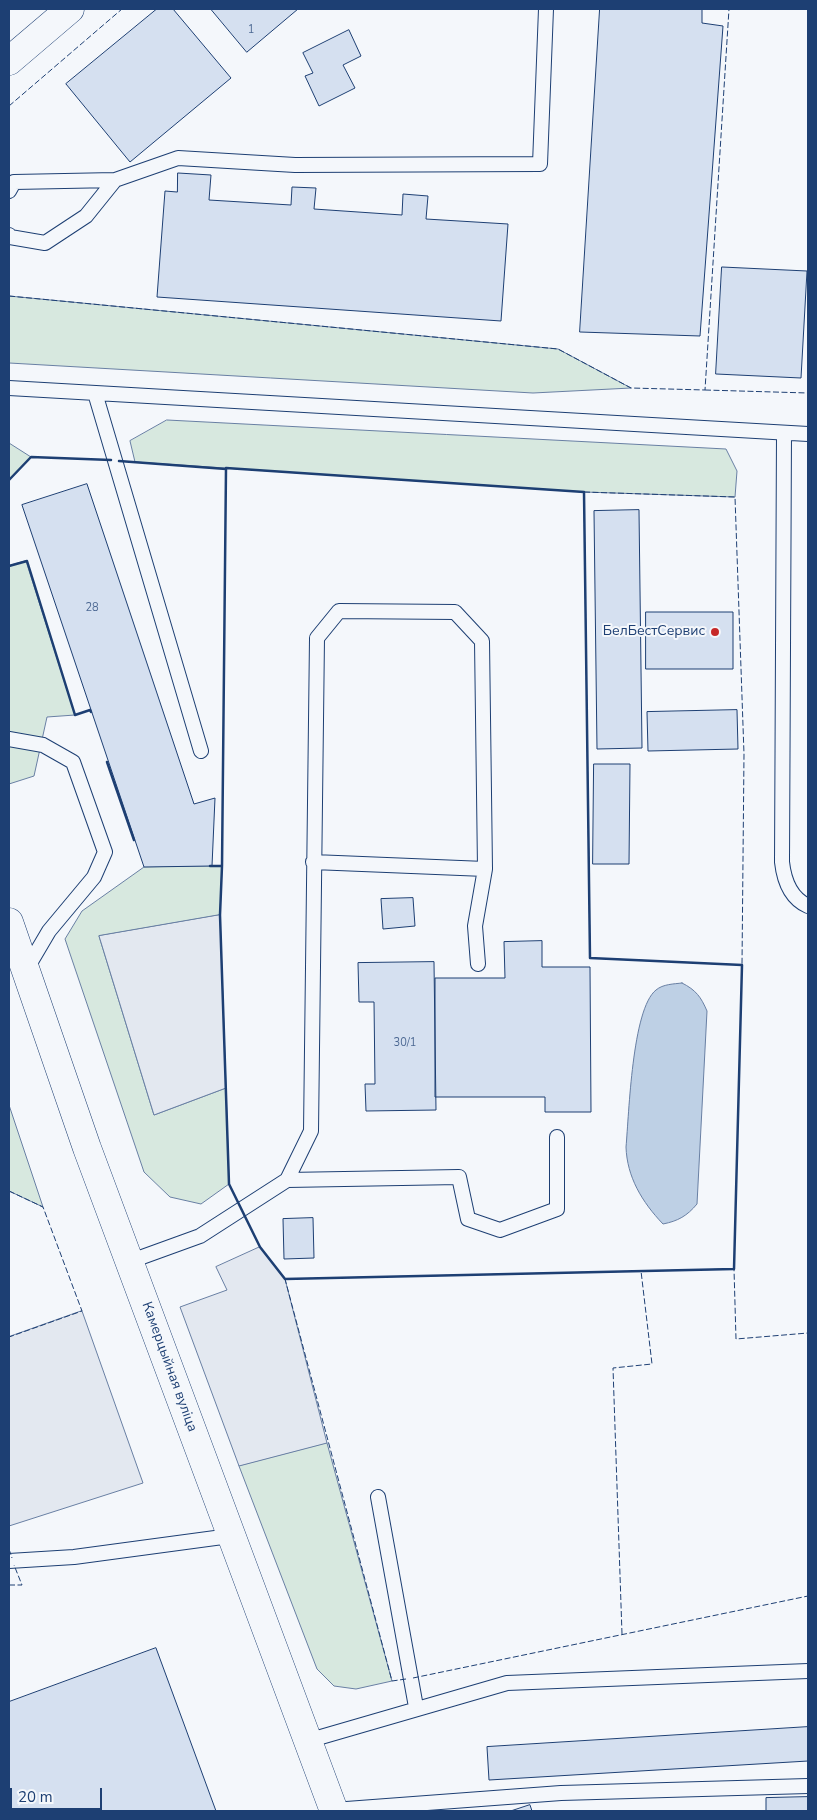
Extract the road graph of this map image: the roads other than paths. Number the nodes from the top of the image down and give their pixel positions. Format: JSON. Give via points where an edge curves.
{"nodes":[{"id":1,"x":70,"y":9,"type":"edge"},
{"id":2,"x":546,"y":9,"type":"edge"},
{"id":3,"x":9,"y":61,"type":"edge"},
{"id":4,"x":115,"y":180,"type":"junction"},
{"id":5,"x":9,"y":191,"type":"edge"},
{"id":6,"x":9,"y":235,"type":"edge"},
{"id":7,"x":9,"y":388,"type":"edge"},
{"id":8,"x":95,"y":393,"type":"junction"},
{"id":9,"x":784,"y":434,"type":"junction"},
{"id":10,"x":808,"y":434,"type":"edge"},
{"id":11,"x":9,"y":739,"type":"edge"},
{"id":12,"x":201,"y":750,"type":"dead end"},
{"id":13,"x":314,"y":862,"type":"junction"},
{"id":14,"x":485,"y":868,"type":"junction"},
{"id":15,"x":808,"y":906,"type":"edge"},
{"id":16,"x":9,"y":922,"type":"edge"},
{"id":17,"x":478,"y":964,"type":"dead end"},
{"id":18,"x":25,"y":970,"type":"junction"},
{"id":19,"x":556,"y":1137,"type":"dead end"},
{"id":20,"x":287,"y":1180,"type":"junction"},
{"id":21,"x":131,"y":1261,"type":"junction"},
{"id":22,"x":378,"y":1498,"type":"dead end"},
{"id":23,"x":230,"y":1536,"type":"junction"},
{"id":24,"x":9,"y":1561,"type":"edge"},
{"id":25,"x":808,"y":1671,"type":"edge"},
{"id":26,"x":416,"y":1707,"type":"junction"},
{"id":27,"x":307,"y":1740,"type":"junction"},
{"id":28,"x":808,"y":1786,"type":"edge"},
{"id":29,"x":458,"y":1807,"type":"edge"},
{"id":30,"x":333,"y":1811,"type":"edge"}],
"edges":[{"from":1,"to":3,"type":"main road"},
{"from":2,"to":4,"type":"lane","via":[[540,164],[295,165],[178,158]]},
{"from":4,"to":5,"type":"lane","via":[[14,182]]},
{"from":4,"to":6,"type":"lane","via":[[86,216],[45,243]]},
{"from":7,"to":8,"type":"lane"},
{"from":8,"to":9,"type":"lane"},
{"from":8,"to":12,"type":"lane"},
{"from":9,"to":10,"type":"lane"},
{"from":9,"to":15,"type":"lane","via":[[782,862],[784,880],[793,894]]},
{"from":11,"to":18,"type":"lane","via":[[43,745],[73,762],[105,852],[94,877],[49,931]]},
{"from":13,"to":14,"type":"lane"},
{"from":13,"to":14,"type":"lane","via":[[317,638],[339,611],[456,612],[482,641]]},
{"from":13,"to":20,"type":"lane","via":[[311,1130]]},
{"from":14,"to":17,"type":"lane","via":[[475,926]]},
{"from":16,"to":18,"type":"main road","name":"Камерцыйная вуліца"},
{"from":18,"to":21,"type":"main road","name":"Камерцыйная вуліца"},
{"from":19,"to":20,"type":"lane","via":[[557,1209],[500,1230],[468,1219],[459,1177]]},
{"from":20,"to":21,"type":"lane","via":[[200,1236]]},
{"from":21,"to":23,"type":"main road","name":"Камерцыйная вуліца"},
{"from":22,"to":26,"type":"lane"},
{"from":23,"to":24,"type":"lane","via":[[74,1557]]},
{"from":23,"to":27,"type":"main road","name":"Камерцыйная вуліца"},
{"from":25,"to":26,"type":"lane","via":[[507,1683]]},
{"from":26,"to":27,"type":"lane"},
{"from":27,"to":30,"type":"main road","name":"Камерцыйная вуліца"},
{"from":28,"to":29,"type":"lane","via":[[561,1793]]},
{"from":29,"to":30,"type":"lane","via":[[396,1804]]}]}
